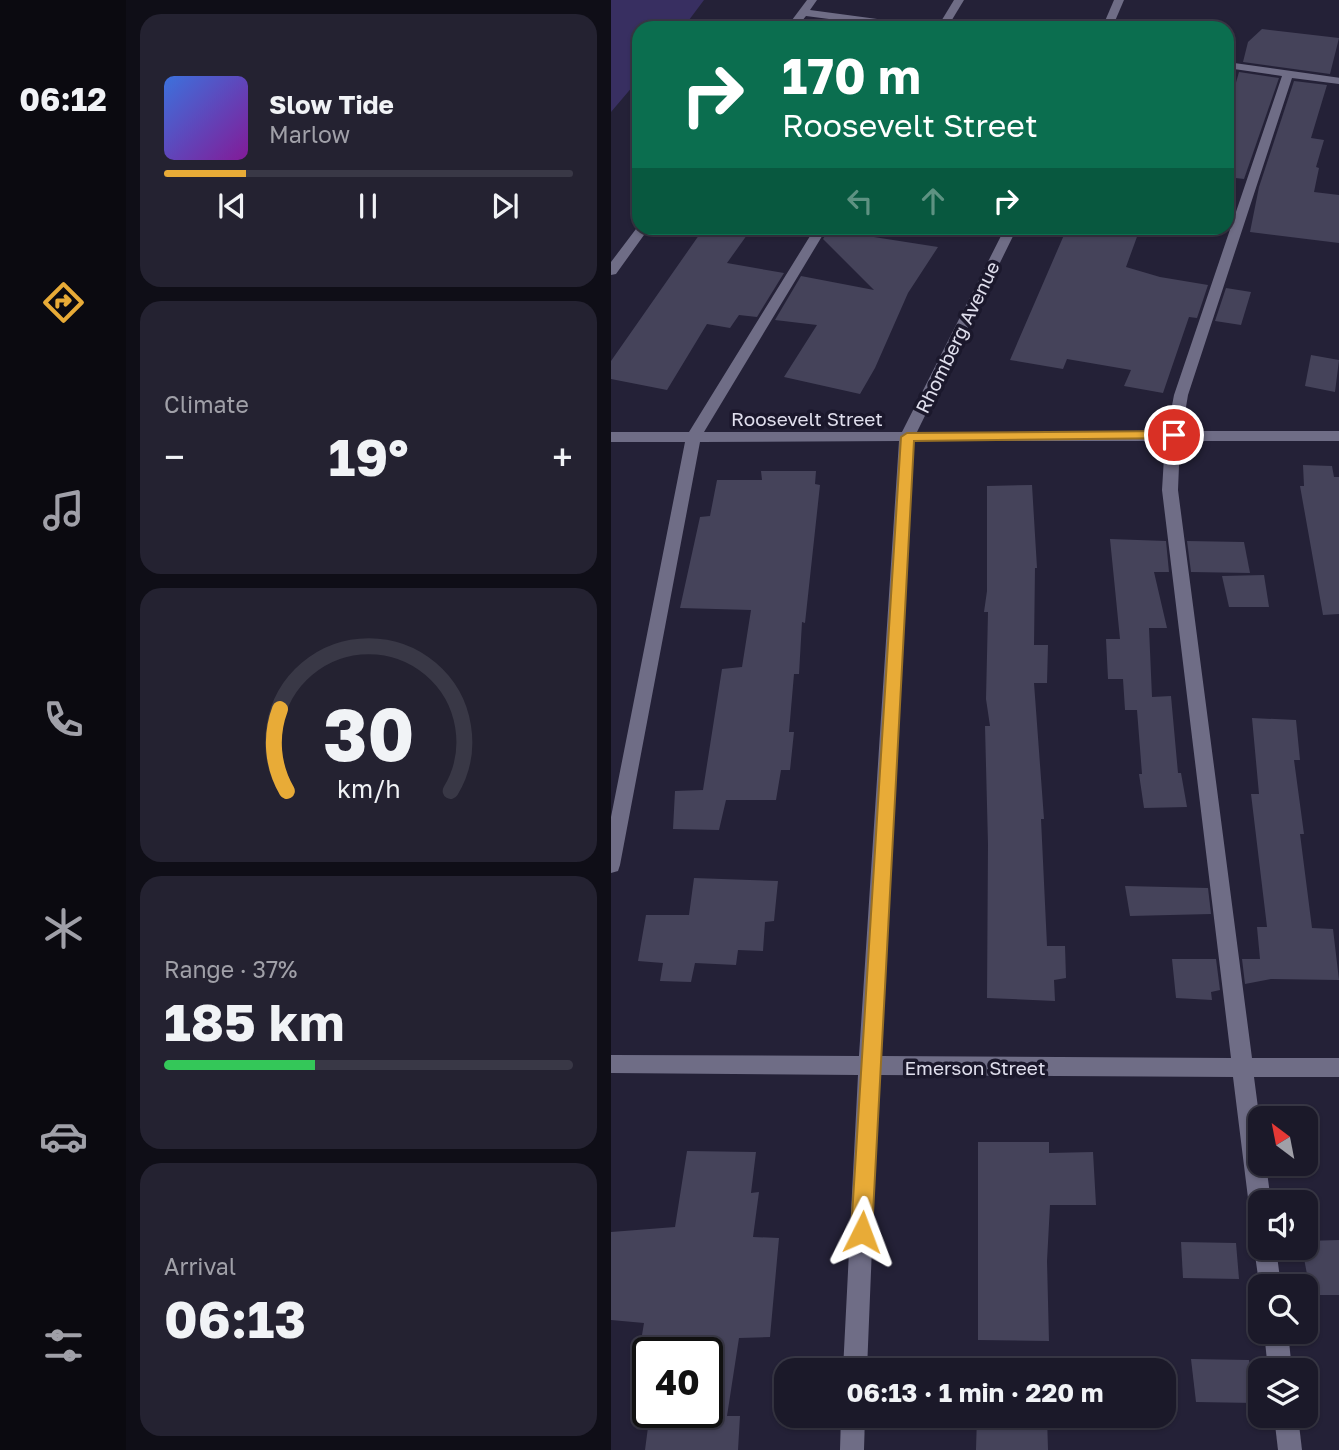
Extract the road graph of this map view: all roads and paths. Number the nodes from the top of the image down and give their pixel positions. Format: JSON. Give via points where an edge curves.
{"nodes":[{"id":1,"x":812,"y":0,"type":"edge"},
{"id":2,"x":959,"y":0,"type":"edge"},
{"id":3,"x":1119,"y":0,"type":"edge"},
{"id":4,"x":803,"y":12,"type":"junction"},
{"id":5,"x":796,"y":21,"type":"edge"},
{"id":6,"x":870,"y":21,"type":"edge"},
{"id":7,"x":946,"y":21,"type":"edge"},
{"id":8,"x":1110,"y":21,"type":"edge"},
{"id":9,"x":1234,"y":66,"type":"edge"},
{"id":10,"x":1288,"y":74,"type":"junction"},
{"id":11,"x":1339,"y":81,"type":"edge"},
{"id":12,"x":638,"y":235,"type":"edge"},
{"id":13,"x":817,"y":235,"type":"edge"},
{"id":14,"x":1008,"y":235,"type":"edge"},
{"id":15,"x":611,"y":271,"type":"edge"},
{"id":16,"x":1174,"y":435,"type":"junction"},
{"id":17,"x":1339,"y":436,"type":"edge"},
{"id":18,"x":611,"y":437,"type":"edge"},
{"id":19,"x":907,"y":437,"type":"junction"},
{"id":20,"x":693,"y":438,"type":"junction"},
{"id":21,"x":611,"y":865,"type":"edge"},
{"id":22,"x":611,"y":1064,"type":"edge"},
{"id":23,"x":869,"y":1067,"type":"junction"},
{"id":24,"x":1243,"y":1068,"type":"junction"},
{"id":25,"x":1339,"y":1068,"type":"edge"},
{"id":26,"x":1258,"y":1190,"type":"edge"},
{"id":27,"x":856,"y":1358,"type":"edge"},
{"id":28,"x":853,"y":1428,"type":"edge"},
{"id":29,"x":1287,"y":1428,"type":"edge"},
{"id":30,"x":852,"y":1450,"type":"edge"},
{"id":31,"x":1290,"y":1450,"type":"edge"}],
"edges":[{"from":1,"to":4,"type":"street"},
{"from":2,"to":7,"type":"street"},
{"from":3,"to":8,"type":"street"},
{"from":4,"to":5,"type":"street"},
{"from":4,"to":6,"type":"street"},
{"from":9,"to":10,"type":"street"},
{"from":10,"to":11,"type":"street"},
{"from":10,"to":16,"type":"street","via":[[1181,396]]},
{"from":12,"to":15,"type":"street"},
{"from":13,"to":20,"type":"street"},
{"from":14,"to":19,"type":"street","name":"Rhomberg Avenue"},
{"from":16,"to":17,"type":"street","name":"Roosevelt Street"},
{"from":16,"to":19,"type":"street","name":"Roosevelt Street"},
{"from":16,"to":24,"type":"street","via":[[1170,490]]},
{"from":18,"to":20,"type":"street","name":"Roosevelt Street"},
{"from":19,"to":20,"type":"street","name":"Roosevelt Street"},
{"from":19,"to":23,"type":"street","name":"Rhomberg Avenue"},
{"from":20,"to":21,"type":"street"},
{"from":22,"to":23,"type":"street","name":"Emerson Street"},
{"from":23,"to":24,"type":"street","name":"Emerson Street"},
{"from":23,"to":27,"type":"street","name":"Rhomberg Avenue"},
{"from":24,"to":25,"type":"street","name":"Emerson Street"},
{"from":24,"to":26,"type":"street"},
{"from":28,"to":30,"type":"street"},
{"from":29,"to":31,"type":"street"}]}
